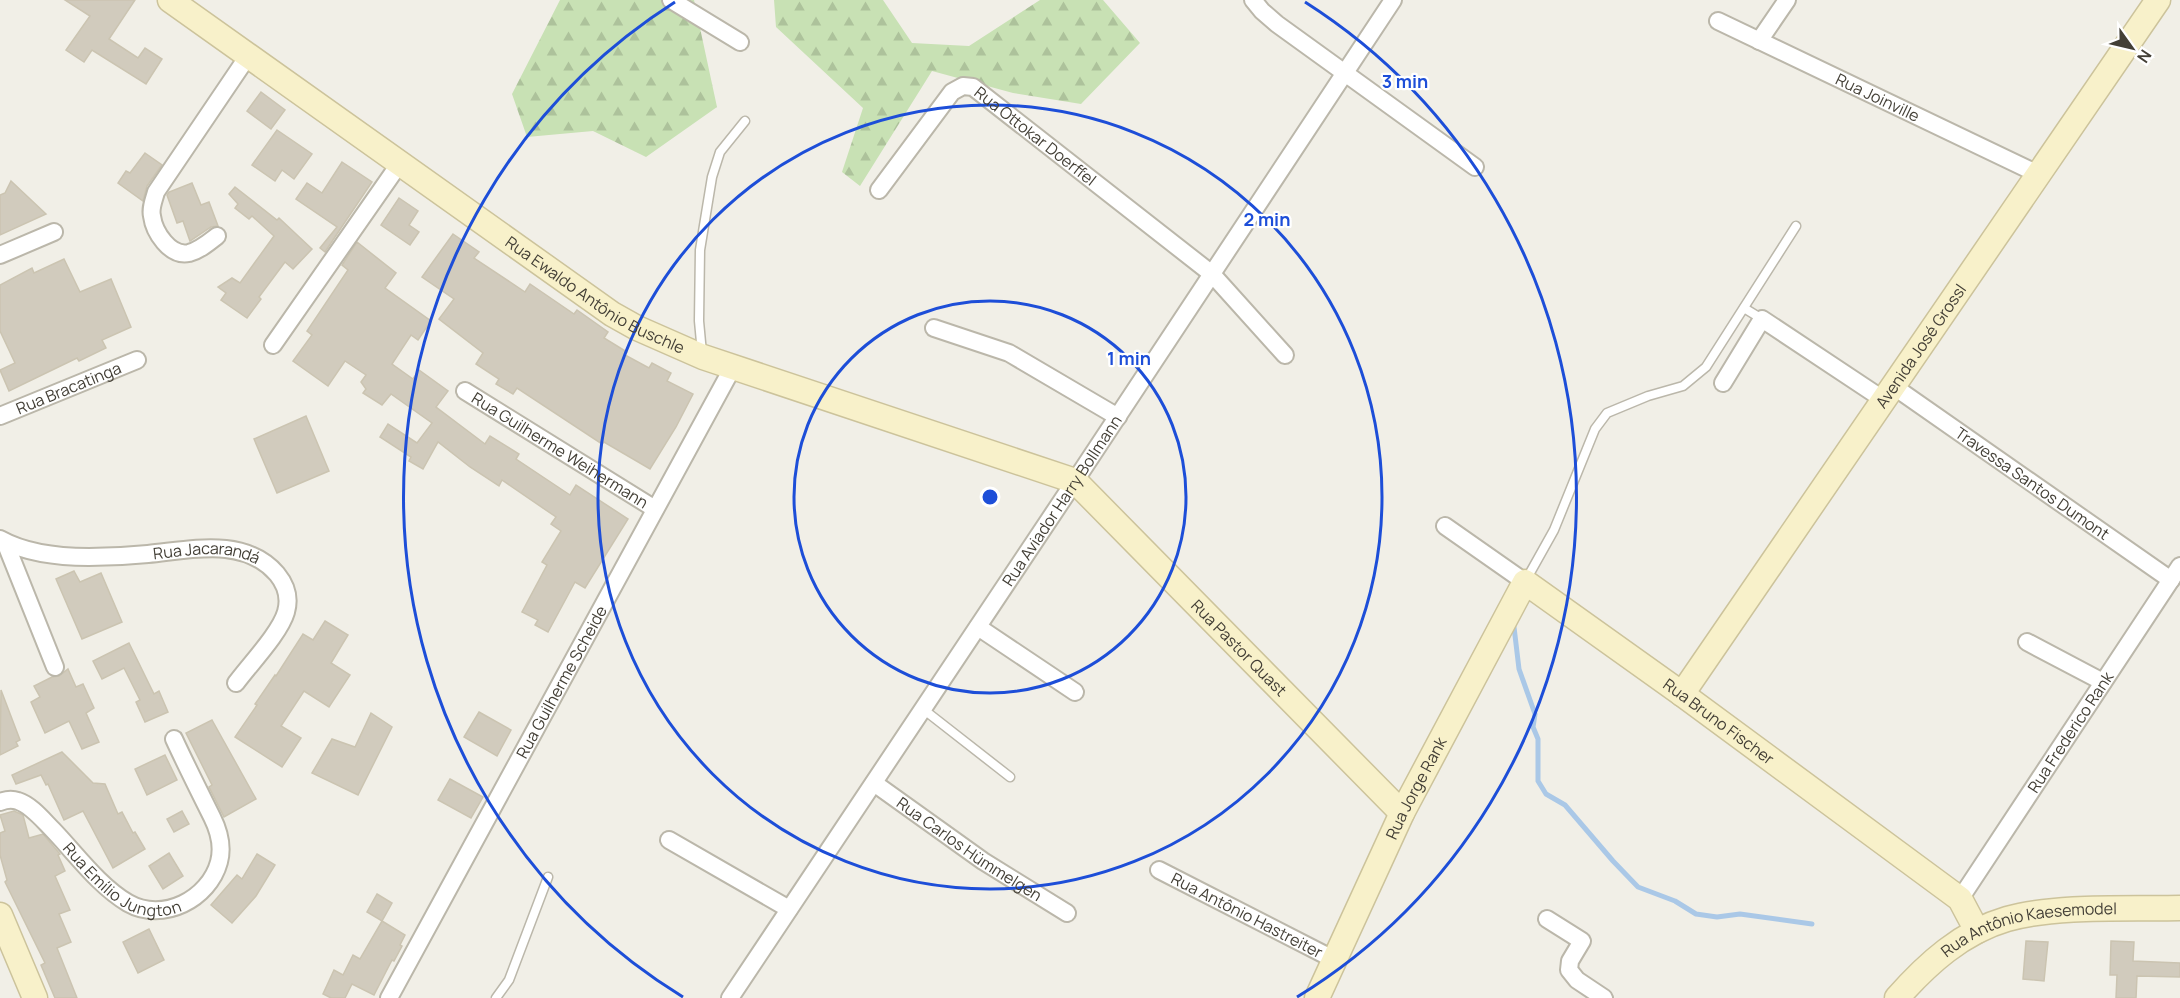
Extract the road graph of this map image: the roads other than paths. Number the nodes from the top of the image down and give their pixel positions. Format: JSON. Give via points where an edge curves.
{"nodes":[{"id":1,"x":170,"y":0,"type":"edge"},
{"id":2,"x":671,"y":0,"type":"edge"},
{"id":3,"x":1253,"y":0,"type":"edge"},
{"id":4,"x":1393,"y":0,"type":"edge"},
{"id":5,"x":1787,"y":0,"type":"edge"},
{"id":6,"x":2158,"y":0,"type":"edge"},
{"id":7,"x":1718,"y":21,"type":"dead end"},
{"id":8,"x":1759,"y":40,"type":"junction"},
{"id":9,"x":740,"y":42,"type":"dead end"},
{"id":10,"x":248,"y":56,"type":"junction"},
{"id":11,"x":1344,"y":72,"type":"junction"},
{"id":12,"x":745,"y":121,"type":"dead end"},
{"id":13,"x":400,"y":163,"type":"junction"},
{"id":14,"x":1475,"y":166,"type":"dead end"},
{"id":15,"x":2038,"y":174,"type":"junction"},
{"id":16,"x":879,"y":190,"type":"dead end"},
{"id":17,"x":1796,"y":226,"type":"dead end"},
{"id":18,"x":54,"y":232,"type":"dead end"},
{"id":19,"x":217,"y":236,"type":"dead end"},
{"id":20,"x":0,"y":255,"type":"edge"},
{"id":21,"x":1212,"y":274,"type":"junction"},
{"id":22,"x":1744,"y":308,"type":"junction"},
{"id":23,"x":1762,"y":319,"type":"junction"},
{"id":24,"x":934,"y":328,"type":"dead end"},
{"id":25,"x":273,"y":345,"type":"dead end"},
{"id":26,"x":1284,"y":355,"type":"dead end"},
{"id":27,"x":703,"y":357,"type":"junction"},
{"id":28,"x":137,"y":360,"type":"dead end"},
{"id":29,"x":733,"y":367,"type":"junction"},
{"id":30,"x":1723,"y":383,"type":"dead end"},
{"id":31,"x":465,"y":391,"type":"dead end"},
{"id":32,"x":1888,"y":393,"type":"junction"},
{"id":33,"x":0,"y":416,"type":"edge"},
{"id":34,"x":1118,"y":417,"type":"junction"},
{"id":35,"x":1075,"y":481,"type":"junction"},
{"id":36,"x":656,"y":509,"type":"junction"},
{"id":37,"x":1445,"y":526,"type":"dead end"},
{"id":38,"x":2,"y":540,"type":"edge"},
{"id":39,"x":2175,"y":573,"type":"edge"},
{"id":40,"x":1525,"y":582,"type":"junction"},
{"id":41,"x":978,"y":627,"type":"junction"},
{"id":42,"x":2027,"y":642,"type":"dead end"},
{"id":43,"x":55,"y":667,"type":"dead end"},
{"id":44,"x":2103,"y":682,"type":"junction"},
{"id":45,"x":236,"y":683,"type":"dead end"},
{"id":46,"x":1075,"y":692,"type":"dead end"},
{"id":47,"x":1682,"y":694,"type":"junction"},
{"id":48,"x":923,"y":709,"type":"junction"},
{"id":49,"x":174,"y":739,"type":"dead end"},
{"id":50,"x":1010,"y":777,"type":"dead end"},
{"id":51,"x":874,"y":783,"type":"junction"},
{"id":52,"x":0,"y":802,"type":"edge"},
{"id":53,"x":1402,"y":813,"type":"junction"},
{"id":54,"x":669,"y":840,"type":"dead end"},
{"id":55,"x":1159,"y":870,"type":"dead end"},
{"id":56,"x":548,"y":877,"type":"dead end"},
{"id":57,"x":1960,"y":898,"type":"junction"},
{"id":58,"x":2180,"y":908,"type":"edge"},
{"id":59,"x":789,"y":909,"type":"junction"},
{"id":60,"x":1067,"y":913,"type":"dead end"},
{"id":61,"x":1547,"y":919,"type":"dead end"},
{"id":62,"x":2,"y":926,"type":"edge"},
{"id":63,"x":1977,"y":931,"type":"junction"},
{"id":64,"x":1335,"y":960,"type":"junction"},
{"id":65,"x":35,"y":998,"type":"edge"},
{"id":66,"x":389,"y":998,"type":"edge"},
{"id":67,"x":496,"y":998,"type":"edge"},
{"id":68,"x":730,"y":998,"type":"edge"},
{"id":69,"x":1317,"y":998,"type":"edge"},
{"id":70,"x":1604,"y":998,"type":"edge"},
{"id":71,"x":1897,"y":998,"type":"edge"}],
"edges":[{"from":1,"to":10,"type":"street","name":"Rua Ewaldo Antônio Buschle"},
{"from":2,"to":9,"type":"street"},
{"from":3,"to":11,"type":"street","via":[[1277,24]]},
{"from":4,"to":11,"type":"street","name":"Rua Aviador Harry Bollmann"},
{"from":5,"to":8,"type":"street"},
{"from":6,"to":15,"type":"street","name":"Avenida José Grossl"},
{"from":7,"to":8,"type":"street","name":"Rua Joinville"},
{"from":8,"to":15,"type":"street","name":"Rua Joinville"},
{"from":10,"to":13,"type":"street","name":"Rua Ewaldo Antônio Buschle"},
{"from":10,"to":19,"type":"street","via":[[156,192],[151,215],[157,231],[178,253],[201,248]]},
{"from":11,"to":14,"type":"street"},
{"from":11,"to":21,"type":"street","name":"Rua Aviador Harry Bollmann"},
{"from":12,"to":27,"type":"lane","via":[[720,152],[712,177],[700,250]]},
{"from":13,"to":25,"type":"street"},
{"from":13,"to":27,"type":"street","name":"Rua Ewaldo Antônio Buschle","via":[[612,314]]},
{"from":15,"to":32,"type":"street","name":"Avenida José Grossl"},
{"from":16,"to":21,"type":"street","name":"Rua Ottokar Doerffel","via":[[952,92],[963,86],[973,87]]},
{"from":17,"to":22,"type":"lane"},
{"from":18,"to":20,"type":"street"},
{"from":21,"to":26,"type":"street"},
{"from":21,"to":34,"type":"street","name":"Rua Aviador Harry Bollmann"},
{"from":22,"to":23,"type":"lane"},
{"from":22,"to":40,"type":"lane","via":[[1706,367],[1683,386],[1607,413],[1594,429],[1554,530]]},
{"from":23,"to":30,"type":"street"},
{"from":23,"to":32,"type":"street","name":"Travessa Santos Dumont"},
{"from":24,"to":34,"type":"street","via":[[1009,353]]},
{"from":27,"to":29,"type":"street","name":"Rua Ewaldo Antônio Buschle"},
{"from":28,"to":33,"type":"street","name":"Rua Bracatinga"},
{"from":29,"to":35,"type":"street","name":"Rua Ewaldo Antônio Buschle"},
{"from":29,"to":36,"type":"street","name":"Rua Guilherme Scheide"},
{"from":31,"to":36,"type":"street","name":"Rua Guilherme Weihermann"},
{"from":32,"to":39,"type":"street","name":"Travessa Santos Dumont"},
{"from":32,"to":47,"type":"street","name":"Avenida José Grossl"},
{"from":34,"to":35,"type":"street","name":"Rua Aviador Harry Bollmann"},
{"from":35,"to":41,"type":"street","name":"Rua Aviador Harry Bollmann"},
{"from":35,"to":53,"type":"street","name":"Rua Pastor Quast"},
{"from":36,"to":66,"type":"street","name":"Rua Guilherme Scheide"},
{"from":37,"to":40,"type":"street","name":"Rua Bruno Fischer"},
{"from":38,"to":43,"type":"street"},
{"from":38,"to":45,"type":"street","name":"Rua Jacarandá","via":[[53,555],[85,558],[219,547],[257,559],[275,572],[288,599],[279,627]]},
{"from":39,"to":44,"type":"street","name":"Rua Frederico Rank"},
{"from":40,"to":47,"type":"street","name":"Rua Bruno Fischer"},
{"from":40,"to":53,"type":"street","name":"Rua Jorge Rank"},
{"from":41,"to":46,"type":"street"},
{"from":41,"to":48,"type":"street","name":"Rua Aviador Harry Bollmann"},
{"from":42,"to":44,"type":"street"},
{"from":44,"to":57,"type":"street","name":"Rua Frederico Rank"},
{"from":47,"to":57,"type":"street","name":"Rua Bruno Fischer"},
{"from":48,"to":50,"type":"lane"},
{"from":48,"to":51,"type":"street","name":"Rua Aviador Harry Bollmann"},
{"from":49,"to":52,"type":"street","name":"Rua Emílio Jungton","via":[[221,844],[220,860],[208,883],[176,908],[145,910],[129,903],[27,805],[16,800]]},
{"from":51,"to":59,"type":"street","name":"Rua Aviador Harry Bollmann"},
{"from":51,"to":60,"type":"street","name":"Rua Carlos Hümmelgen","via":[[982,861]]},
{"from":53,"to":64,"type":"street","name":"Rua Jorge Rank"},
{"from":54,"to":59,"type":"street"},
{"from":55,"to":64,"type":"street","name":"Rua Antônio Hastreiter"},
{"from":56,"to":67,"type":"lane","via":[[509,980]]},
{"from":57,"to":63,"type":"street","name":"Rua Bruno Fischer"},
{"from":58,"to":63,"type":"street","name":"Rua Antônio Kaesemodel","via":[[2041,912]]},
{"from":59,"to":68,"type":"street","name":"Rua Aviador Harry Bollmann"},
{"from":61,"to":70,"type":"street","via":[[1582,941],[1569,970]]},
{"from":62,"to":65,"type":"street"},
{"from":63,"to":71,"type":"street","name":"Rua Antônio Kaesemodel","via":[[1930,963]]},
{"from":64,"to":69,"type":"street","name":"Rua Jorge Rank"}]}
